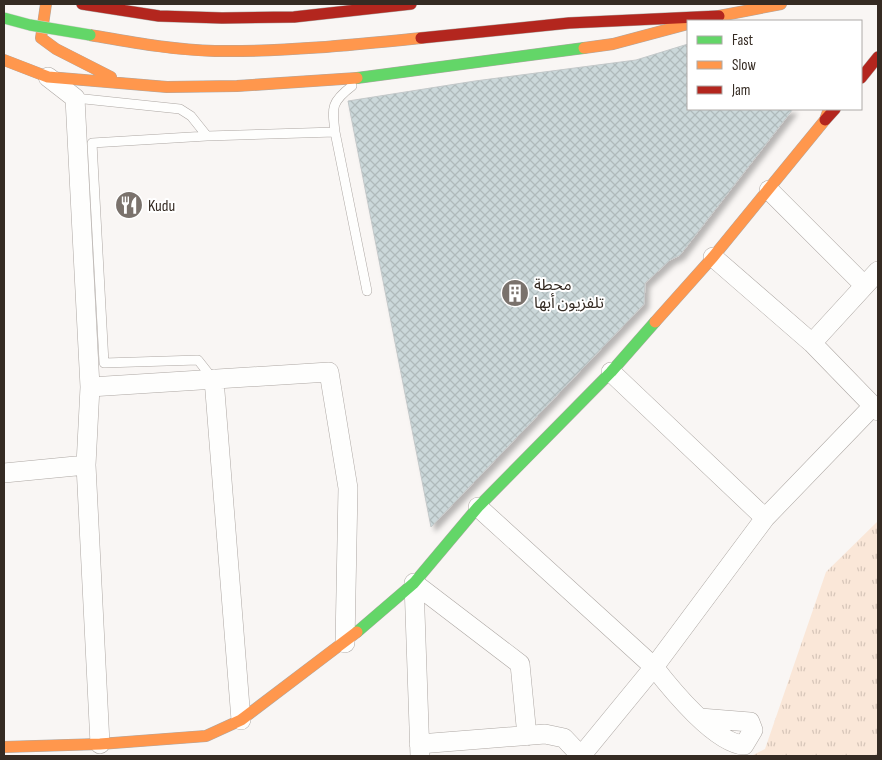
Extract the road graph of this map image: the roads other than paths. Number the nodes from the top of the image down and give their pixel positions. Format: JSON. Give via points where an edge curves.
{"nodes":[{"id":1,"x":46,"y":4,"type":"edge"},
{"id":2,"x":82,"y":4,"type":"edge"},
{"id":3,"x":411,"y":4,"type":"edge"},
{"id":4,"x":781,"y":4,"type":"edge"},
{"id":5,"x":719,"y":16,"type":"junction"},
{"id":6,"x":4,"y":18,"type":"edge"},
{"id":7,"x":704,"y":20,"type":"edge"},
{"id":8,"x":732,"y":20,"type":"edge"},
{"id":9,"x":687,"y":24,"type":"edge"},
{"id":10,"x":878,"y":57,"type":"edge"},
{"id":11,"x":4,"y":60,"type":"edge"},
{"id":12,"x":48,"y":77,"type":"junction"},
{"id":13,"x":862,"y":77,"type":"edge"},
{"id":14,"x":363,"y":78,"type":"junction"},
{"id":15,"x":21,"y":79,"type":"dead end"},
{"id":16,"x":123,"y":83,"type":"junction"},
{"id":17,"x":75,"y":98,"type":"junction"},
{"id":18,"x":827,"y":114,"type":"edge"},
{"id":19,"x":335,"y":132,"type":"junction"},
{"id":20,"x":206,"y":136,"type":"junction"},
{"id":21,"x":769,"y":190,"type":"junction"},
{"id":22,"x":713,"y":257,"type":"junction"},
{"id":23,"x":878,"y":271,"type":"edge"},
{"id":24,"x":864,"y":285,"type":"junction"},
{"id":25,"x":367,"y":292,"type":"dead end"},
{"id":26,"x":812,"y":343,"type":"junction"},
{"id":27,"x":611,"y":372,"type":"junction"},
{"id":28,"x":214,"y":379,"type":"junction"},
{"id":29,"x":90,"y":387,"type":"junction"},
{"id":30,"x":876,"y":409,"type":"edge"},
{"id":31,"x":86,"y":465,"type":"junction"},
{"id":32,"x":4,"y":473,"type":"edge"},
{"id":33,"x":478,"y":507,"type":"junction"},
{"id":34,"x":765,"y":518,"type":"junction"},
{"id":35,"x":414,"y":583,"type":"junction"},
{"id":36,"x":345,"y":643,"type":"junction"},
{"id":37,"x":654,"y":667,"type":"junction"},
{"id":38,"x":700,"y":718,"type":"dead end"},
{"id":39,"x":241,"y":720,"type":"junction"},
{"id":40,"x":527,"y":736,"type":"junction"},
{"id":41,"x":100,"y":744,"type":"junction"},
{"id":42,"x":4,"y":747,"type":"edge"},
{"id":43,"x":420,"y":750,"type":"edge"},
{"id":44,"x":581,"y":756,"type":"edge"}],
"edges":[{"from":1,"to":16,"type":"main road","via":[[42,38],[56,49]]},
{"from":2,"to":3,"type":"main road","via":[[159,16],[222,18],[294,18]]},
{"from":4,"to":5,"type":"main road"},
{"from":5,"to":6,"type":"main road","bridge":true,"via":[[569,23],[315,49],[214,51],[160,47]]},
{"from":5,"to":7,"type":"main road"},
{"from":5,"to":8,"type":"main road"},
{"from":9,"to":14,"type":"main road","via":[[613,44]]},
{"from":10,"to":13,"type":"main road"},
{"from":11,"to":12,"type":"main road"},
{"from":12,"to":15,"type":"main road"},
{"from":12,"to":16,"type":"main road"},
{"from":12,"to":17,"type":"street"},
{"from":14,"to":16,"type":"main road","via":[[237,86],[167,87]]},
{"from":14,"to":19,"type":"lane","via":[[338,97],[333,110]]},
{"from":17,"to":20,"type":"lane","via":[[180,109],[191,116]]},
{"from":17,"to":29,"type":"street"},
{"from":18,"to":21,"type":"main road"},
{"from":19,"to":20,"type":"lane"},
{"from":19,"to":25,"type":"lane"},
{"from":20,"to":28,"type":"lane","via":[[92,142],[104,363],[198,360]]},
{"from":21,"to":22,"type":"main road"},
{"from":21,"to":24,"type":"street"},
{"from":22,"to":26,"type":"street"},
{"from":22,"to":27,"type":"main road"},
{"from":23,"to":24,"type":"street"},
{"from":24,"to":26,"type":"street"},
{"from":26,"to":30,"type":"street"},
{"from":27,"to":33,"type":"main road"},
{"from":27,"to":34,"type":"street"},
{"from":28,"to":29,"type":"street"},
{"from":28,"to":36,"type":"street","via":[[330,372],[348,488]]},
{"from":28,"to":39,"type":"street"},
{"from":29,"to":31,"type":"street"},
{"from":30,"to":34,"type":"street"},
{"from":31,"to":32,"type":"street"},
{"from":31,"to":41,"type":"street"},
{"from":33,"to":35,"type":"main road"},
{"from":33,"to":37,"type":"street"},
{"from":34,"to":37,"type":"street"},
{"from":35,"to":36,"type":"main road"},
{"from":35,"to":40,"type":"street","via":[[520,664]]},
{"from":35,"to":43,"type":"street"},
{"from":36,"to":39,"type":"main road"},
{"from":37,"to":38,"type":"street"},
{"from":37,"to":44,"type":"street"},
{"from":39,"to":41,"type":"main road","via":[[206,736]]},
{"from":40,"to":43,"type":"street"},
{"from":40,"to":44,"type":"street","via":[[545,734],[564,738]]},
{"from":41,"to":42,"type":"main road"}]}
